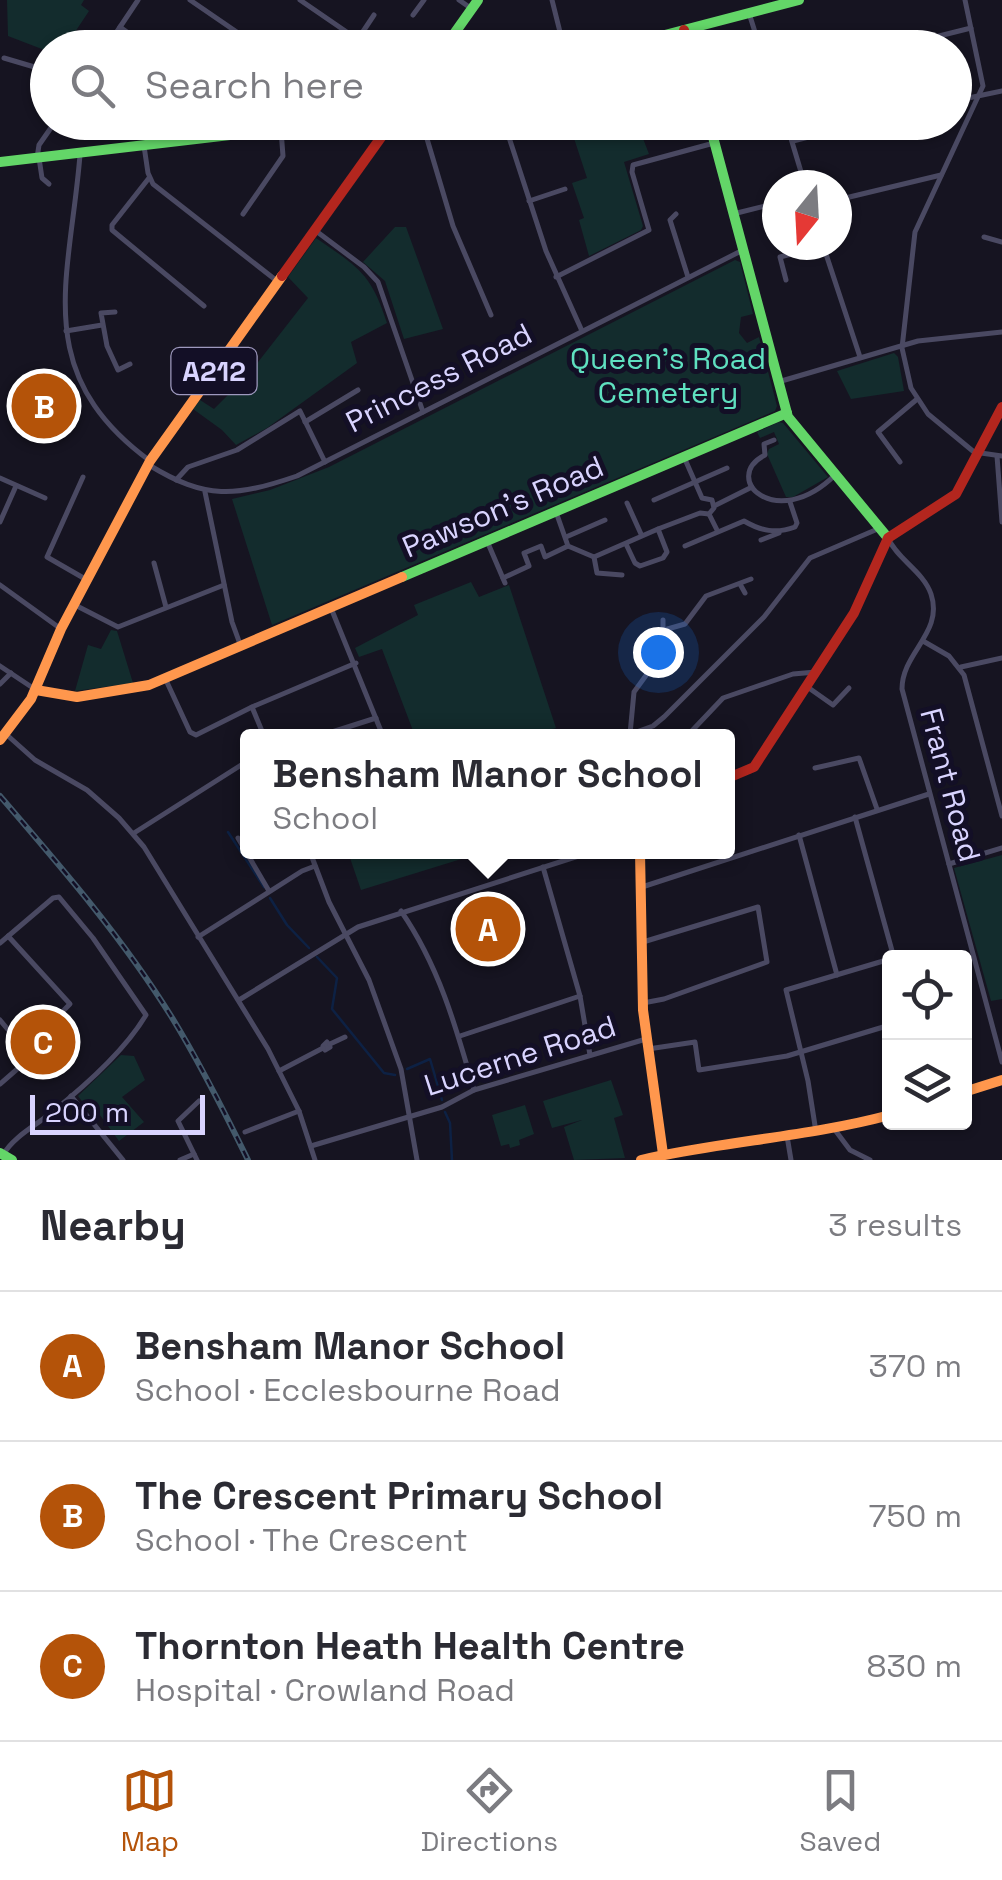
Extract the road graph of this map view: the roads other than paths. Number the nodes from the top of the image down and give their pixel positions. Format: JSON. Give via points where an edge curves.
{"nodes":[{"id":1,"x":138,"y":0,"type":"edge"},
{"id":2,"x":190,"y":0,"type":"edge"},
{"id":3,"x":300,"y":0,"type":"edge"},
{"id":4,"x":424,"y":0,"type":"edge"},
{"id":5,"x":460,"y":0,"type":"edge"},
{"id":6,"x":552,"y":0,"type":"edge"},
{"id":7,"x":965,"y":0,"type":"edge"},
{"id":8,"x":792,"y":1,"type":"edge"},
{"id":9,"x":475,"y":4,"type":"edge"},
{"id":10,"x":749,"y":13,"type":"junction"},
{"id":11,"x":374,"y":14,"type":"dead end"},
{"id":12,"x":413,"y":15,"type":"dead end"},
{"id":13,"x":120,"y":27,"type":"junction"},
{"id":14,"x":971,"y":28,"type":"joint"},
{"id":15,"x":118,"y":30,"type":"edge"},
{"id":16,"x":124,"y":30,"type":"edge"},
{"id":17,"x":234,"y":30,"type":"edge"},
{"id":18,"x":344,"y":30,"type":"edge"},
{"id":19,"x":364,"y":30,"type":"edge"},
{"id":20,"x":457,"y":30,"type":"edge"},
{"id":21,"x":560,"y":30,"type":"edge"},
{"id":22,"x":684,"y":30,"type":"edge"},
{"id":23,"x":754,"y":30,"type":"edge"},
{"id":24,"x":963,"y":30,"type":"edge"},
{"id":25,"x":972,"y":33,"type":"edge"},
{"id":26,"x":4,"y":58,"type":"dead end"},
{"id":27,"x":30,"y":67,"type":"edge"},
{"id":28,"x":1002,"y":91,"type":"edge"},
{"id":29,"x":980,"y":95,"type":"junction"},
{"id":30,"x":972,"y":97,"type":"edge"},
{"id":31,"x":972,"y":112,"type":"edge"},
{"id":32,"x":43,"y":140,"type":"edge"},
{"id":33,"x":187,"y":140,"type":"edge"},
{"id":34,"x":282,"y":140,"type":"edge"},
{"id":35,"x":379,"y":140,"type":"edge"},
{"id":36,"x":427,"y":140,"type":"edge"},
{"id":37,"x":510,"y":140,"type":"edge"},
{"id":38,"x":713,"y":140,"type":"edge"},
{"id":39,"x":796,"y":140,"type":"edge"},
{"id":40,"x":959,"y":140,"type":"edge"},
{"id":41,"x":792,"y":141,"type":"joint"},
{"id":42,"x":176,"y":142,"type":"joint"},
{"id":43,"x":714,"y":143,"type":"junction"},
{"id":44,"x":144,"y":146,"type":"junction"},
{"id":45,"x":80,"y":154,"type":"junction"},
{"id":46,"x":38,"y":158,"type":"junction"},
{"id":47,"x":0,"y":162,"type":"edge"},
{"id":48,"x":801,"y":170,"type":"edge"},
{"id":49,"x":942,"y":176,"type":"junction"},
{"id":50,"x":149,"y":178,"type":"junction"},
{"id":51,"x":49,"y":184,"type":"dead end"},
{"id":52,"x":565,"y":190,"type":"dead end"},
{"id":53,"x":852,"y":197,"type":"edge"},
{"id":54,"x":529,"y":201,"type":"junction"},
{"id":55,"x":762,"y":207,"type":"edge"},
{"id":56,"x":243,"y":214,"type":"dead end"},
{"id":57,"x":676,"y":214,"type":"dead end"},
{"id":58,"x":733,"y":214,"type":"junction"},
{"id":59,"x":314,"y":230,"type":"junction"},
{"id":60,"x":984,"y":237,"type":"dead end"},
{"id":61,"x":1002,"y":242,"type":"edge"},
{"id":62,"x":743,"y":250,"type":"junction"},
{"id":63,"x":781,"y":260,"type":"edge"},
{"id":64,"x":828,"y":260,"type":"edge"},
{"id":65,"x":556,"y":277,"type":"junction"},
{"id":66,"x":688,"y":277,"type":"junction"},
{"id":67,"x":786,"y":280,"type":"dead end"},
{"id":68,"x":278,"y":282,"type":"junction"},
{"id":69,"x":204,"y":306,"type":"dead end"},
{"id":70,"x":114,"y":312,"type":"dead end"},
{"id":71,"x":491,"y":315,"type":"dead end"},
{"id":72,"x":102,"y":325,"type":"junction"},
{"id":73,"x":66,"y":330,"type":"junction"},
{"id":74,"x":582,"y":332,"type":"junction"},
{"id":75,"x":1002,"y":332,"type":"edge"},
{"id":76,"x":902,"y":344,"type":"junction"},
{"id":77,"x":860,"y":357,"type":"junction"},
{"id":78,"x":130,"y":364,"type":"dead end"},
{"id":79,"x":778,"y":382,"type":"junction"},
{"id":80,"x":358,"y":390,"type":"dead end"},
{"id":81,"x":917,"y":399,"type":"junction"},
{"id":82,"x":1002,"y":407,"type":"edge"},
{"id":83,"x":423,"y":412,"type":"junction"},
{"id":84,"x":787,"y":414,"type":"junction"},
{"id":85,"x":305,"y":422,"type":"junction"},
{"id":86,"x":774,"y":440,"type":"dead end"},
{"id":87,"x":978,"y":454,"type":"junction"},
{"id":88,"x":999,"y":456,"type":"edge"},
{"id":89,"x":684,"y":457,"type":"junction"},
{"id":90,"x":149,"y":462,"type":"junction"},
{"id":91,"x":325,"y":462,"type":"junction"},
{"id":92,"x":900,"y":462,"type":"dead end"},
{"id":93,"x":727,"y":468,"type":"dead end"},
{"id":94,"x":835,"y":475,"type":"junction"},
{"id":95,"x":82,"y":477,"type":"dead end"},
{"id":96,"x":0,"y":478,"type":"edge"},
{"id":97,"x":176,"y":480,"type":"junction"},
{"id":98,"x":695,"y":483,"type":"junction"},
{"id":99,"x":16,"y":486,"type":"junction"},
{"id":100,"x":752,"y":487,"type":"junction"},
{"id":101,"x":205,"y":492,"type":"junction"},
{"id":102,"x":45,"y":498,"type":"dead end"},
{"id":103,"x":654,"y":500,"type":"dead end"},
{"id":104,"x":790,"y":502,"type":"junction"},
{"id":105,"x":627,"y":503,"type":"dead end"},
{"id":106,"x":714,"y":506,"type":"junction"},
{"id":107,"x":556,"y":512,"type":"junction"},
{"id":108,"x":709,"y":514,"type":"junction"},
{"id":109,"x":605,"y":520,"type":"dead end"},
{"id":110,"x":0,"y":522,"type":"edge"},
{"id":111,"x":1002,"y":522,"type":"edge"},
{"id":112,"x":658,"y":530,"type":"junction"},
{"id":113,"x":716,"y":530,"type":"junction"},
{"id":114,"x":782,"y":532,"type":"junction"},
{"id":115,"x":885,"y":532,"type":"junction"},
{"id":116,"x":641,"y":534,"type":"junction"},
{"id":117,"x":566,"y":537,"type":"junction"},
{"id":118,"x":761,"y":540,"type":"dead end"},
{"id":119,"x":487,"y":541,"type":"junction"},
{"id":120,"x":626,"y":544,"type":"junction"},
{"id":121,"x":568,"y":546,"type":"junction"},
{"id":122,"x":686,"y":546,"type":"dead end"},
{"id":123,"x":594,"y":557,"type":"junction"},
{"id":124,"x":157,"y":567,"type":"dead end"},
{"id":125,"x":622,"y":575,"type":"dead end"},
{"id":126,"x":751,"y":579,"type":"dead end"},
{"id":127,"x":87,"y":580,"type":"junction"},
{"id":128,"x":740,"y":584,"type":"junction"},
{"id":129,"x":0,"y":585,"type":"edge"},
{"id":130,"x":224,"y":585,"type":"junction"},
{"id":131,"x":745,"y":594,"type":"dead end"},
{"id":132,"x":74,"y":604,"type":"junction"},
{"id":133,"x":166,"y":607,"type":"junction"},
{"id":134,"x":331,"y":608,"type":"junction"},
{"id":135,"x":663,"y":620,"type":"dead end"},
{"id":136,"x":61,"y":629,"type":"junction"},
{"id":137,"x":664,"y":630,"type":"junction"},
{"id":138,"x":923,"y":641,"type":"junction"},
{"id":139,"x":240,"y":644,"type":"junction"},
{"id":140,"x":1002,"y":658,"type":"edge"},
{"id":141,"x":356,"y":663,"type":"junction"},
{"id":142,"x":0,"y":666,"type":"edge"},
{"id":143,"x":960,"y":668,"type":"junction"},
{"id":144,"x":10,"y":672,"type":"junction"},
{"id":145,"x":816,"y":672,"type":"junction"},
{"id":146,"x":165,"y":678,"type":"junction"},
{"id":147,"x":0,"y":684,"type":"edge"},
{"id":148,"x":806,"y":686,"type":"junction"},
{"id":149,"x":849,"y":688,"type":"dead end"},
{"id":150,"x":36,"y":690,"type":"junction"},
{"id":151,"x":252,"y":706,"type":"junction"},
{"id":152,"x":376,"y":718,"type":"junction"},
{"id":153,"x":261,"y":729,"type":"edge"},
{"id":154,"x":341,"y":729,"type":"edge"},
{"id":155,"x":380,"y":729,"type":"edge"},
{"id":156,"x":629,"y":729,"type":"edge"},
{"id":157,"x":645,"y":729,"type":"edge"},
{"id":158,"x":694,"y":729,"type":"edge"},
{"id":159,"x":3,"y":737,"type":"edge"},
{"id":160,"x":240,"y":766,"type":"edge"},
{"id":161,"x":815,"y":768,"type":"dead end"},
{"id":162,"x":735,"y":776,"type":"edge"},
{"id":163,"x":930,"y":794,"type":"junction"},
{"id":164,"x":876,"y":810,"type":"junction"},
{"id":165,"x":1002,"y":816,"type":"edge"},
{"id":166,"x":855,"y":817,"type":"junction"},
{"id":167,"x":134,"y":833,"type":"junction"},
{"id":168,"x":799,"y":836,"type":"junction"},
{"id":169,"x":238,"y":838,"type":"dead end"},
{"id":170,"x":240,"y":841,"type":"edge"},
{"id":171,"x":1002,"y":848,"type":"edge"},
{"id":172,"x":735,"y":857,"type":"edge"},
{"id":173,"x":250,"y":859,"type":"edge"},
{"id":174,"x":312,"y":859,"type":"edge"},
{"id":175,"x":567,"y":859,"type":"edge"},
{"id":176,"x":640,"y":859,"type":"edge"},
{"id":177,"x":728,"y":859,"type":"edge"},
{"id":178,"x":949,"y":864,"type":"junction"},
{"id":179,"x":315,"y":866,"type":"junction"},
{"id":180,"x":543,"y":866,"type":"junction"},
{"id":181,"x":642,"y":887,"type":"junction"},
{"id":182,"x":269,"y":891,"type":"junction"},
{"id":183,"x":401,"y":911,"type":"junction"},
{"id":184,"x":345,"y":934,"type":"junction"},
{"id":185,"x":8,"y":936,"type":"junction"},
{"id":186,"x":198,"y":937,"type":"junction"},
{"id":187,"x":643,"y":942,"type":"junction"},
{"id":188,"x":0,"y":943,"type":"edge"},
{"id":189,"x":890,"y":950,"type":"edge"},
{"id":190,"x":882,"y":961,"type":"edge"},
{"id":191,"x":837,"y":975,"type":"junction"},
{"id":192,"x":580,"y":996,"type":"junction"},
{"id":193,"x":238,"y":1000,"type":"junction"},
{"id":194,"x":642,"y":1003,"type":"junction"},
{"id":195,"x":64,"y":1010,"type":"dead end"},
{"id":196,"x":0,"y":1020,"type":"edge"},
{"id":197,"x":882,"y":1027,"type":"edge"},
{"id":198,"x":345,"y":1036,"type":"dead end"},
{"id":199,"x":458,"y":1036,"type":"junction"},
{"id":200,"x":647,"y":1044,"type":"junction"},
{"id":201,"x":800,"y":1052,"type":"junction"},
{"id":202,"x":590,"y":1056,"type":"junction"},
{"id":203,"x":1002,"y":1062,"type":"edge"},
{"id":204,"x":279,"y":1071,"type":"junction"},
{"id":205,"x":1002,"y":1080,"type":"edge"},
{"id":206,"x":0,"y":1084,"type":"edge"},
{"id":207,"x":972,"y":1089,"type":"edge"},
{"id":208,"x":474,"y":1090,"type":"junction"},
{"id":209,"x":71,"y":1096,"type":"junction"},
{"id":210,"x":199,"y":1101,"type":"dead end"},
{"id":211,"x":299,"y":1111,"type":"junction"},
{"id":212,"x":882,"y":1116,"type":"edge"},
{"id":213,"x":408,"y":1117,"type":"junction"},
{"id":214,"x":835,"y":1130,"type":"junction"},
{"id":215,"x":245,"y":1132,"type":"dead end"},
{"id":216,"x":816,"y":1132,"type":"junction"},
{"id":217,"x":788,"y":1136,"type":"junction"},
{"id":218,"x":311,"y":1146,"type":"junction"},
{"id":219,"x":669,"y":1156,"type":"edge"},
{"id":220,"x":7,"y":1157,"type":"edge"},
{"id":221,"x":195,"y":1157,"type":"edge"},
{"id":222,"x":123,"y":1160,"type":"edge"},
{"id":223,"x":180,"y":1160,"type":"edge"},
{"id":224,"x":315,"y":1160,"type":"edge"},
{"id":225,"x":416,"y":1160,"type":"edge"},
{"id":226,"x":640,"y":1160,"type":"edge"},
{"id":227,"x":790,"y":1160,"type":"edge"},
{"id":228,"x":870,"y":1160,"type":"edge"}],
"edges":[{"from":1,"to":13,"type":"street"},
{"from":2,"to":17,"type":"street"},
{"from":3,"to":18,"type":"street"},
{"from":4,"to":12,"type":"street"},
{"from":5,"to":9,"type":"street"},
{"from":6,"to":21,"type":"street"},
{"from":7,"to":14,"type":"street"},
{"from":8,"to":10,"type":"street"},
{"from":9,"to":20,"type":"street"},
{"from":10,"to":22,"type":"street"},
{"from":10,"to":23,"type":"street"},
{"from":11,"to":19,"type":"street"},
{"from":13,"to":15,"type":"street"},
{"from":13,"to":16,"type":"street"},
{"from":14,"to":24,"type":"street"},
{"from":25,"to":29,"type":"street"},
{"from":26,"to":27,"type":"street"},
{"from":28,"to":29,"type":"street"},
{"from":29,"to":30,"type":"street"},
{"from":29,"to":31,"type":"street"},
{"from":32,"to":46,"type":"street"},
{"from":33,"to":42,"type":"street"},
{"from":34,"to":56,"type":"street","via":[[284,156]]},
{"from":35,"to":59,"type":"street","number":"A212"},
{"from":36,"to":71,"type":"street","via":[[453,226]]},
{"from":37,"to":54,"type":"street"},
{"from":38,"to":43,"type":"street"},
{"from":39,"to":41,"type":"street"},
{"from":40,"to":49,"type":"street"},
{"from":41,"to":48,"type":"street"},
{"from":42,"to":44,"type":"street"},
{"from":43,"to":58,"type":"street"},
{"from":43,"to":65,"type":"street","via":[[632,167],[649,230]]},
{"from":44,"to":45,"type":"street"},
{"from":44,"to":50,"type":"street"},
{"from":45,"to":46,"type":"street"},
{"from":45,"to":73,"type":"street","name":"Princess Road","via":[[66,253]]},
{"from":46,"to":47,"type":"street"},
{"from":46,"to":51,"type":"street"},
{"from":49,"to":53,"type":"street"},
{"from":49,"to":76,"type":"street","via":[[915,232]]},
{"from":50,"to":68,"type":"street"},
{"from":50,"to":69,"type":"street","via":[[112,230]]},
{"from":52,"to":54,"type":"street"},
{"from":54,"to":65,"type":"street"},
{"from":55,"to":58,"type":"street"},
{"from":57,"to":66,"type":"street","via":[[670,220]]},
{"from":58,"to":62,"type":"street"},
{"from":59,"to":68,"type":"street","number":"A212"},
{"from":59,"to":83,"type":"street","via":[[378,282]]},
{"from":60,"to":61,"type":"street"},
{"from":62,"to":66,"type":"street","name":"Princess Road"},
{"from":62,"to":79,"type":"street"},
{"from":63,"to":67,"type":"street"},
{"from":64,"to":77,"type":"street"},
{"from":65,"to":74,"type":"street"},
{"from":66,"to":74,"type":"street","name":"Princess Road"},
{"from":68,"to":90,"type":"street","number":"A212"},
{"from":70,"to":72,"type":"street","via":[[101,309]]},
{"from":72,"to":73,"type":"street"},
{"from":72,"to":78,"type":"street","via":[[119,373]]},
{"from":73,"to":90,"type":"street","name":"Princess Road","via":[[86,393]]},
{"from":74,"to":83,"type":"street","name":"Princess Road"},
{"from":75,"to":76,"type":"street"},
{"from":76,"to":77,"type":"street"},
{"from":76,"to":81,"type":"street"},
{"from":77,"to":79,"type":"street"},
{"from":79,"to":84,"type":"street"},
{"from":80,"to":85,"type":"street"},
{"from":81,"to":87,"type":"street"},
{"from":81,"to":92,"type":"street","via":[[878,432]]},
{"from":82,"to":87,"type":"street"},
{"from":83,"to":91,"type":"street","name":"Princess Road"},
{"from":84,"to":89,"type":"street","name":"Pawson's Road"},
{"from":84,"to":94,"type":"street"},
{"from":85,"to":91,"type":"street"},
{"from":85,"to":97,"type":"street","via":[[300,411]]},
{"from":86,"to":100,"type":"street","via":[[753,464]]},
{"from":87,"to":88,"type":"street"},
{"from":87,"to":115,"type":"street","via":[[954,496]]},
{"from":88,"to":111,"type":"street"},
{"from":89,"to":98,"type":"street"},
{"from":89,"to":107,"type":"street","name":"Pawson's Road"},
{"from":90,"to":97,"type":"street","name":"Princess Road"},
{"from":90,"to":127,"type":"street","number":"A212"},
{"from":91,"to":101,"type":"street","name":"Princess Road","via":[[247,492]]},
{"from":93,"to":98,"type":"street"},
{"from":94,"to":104,"type":"street"},
{"from":94,"to":115,"type":"street"},
{"from":95,"to":127,"type":"street","via":[[47,557]]},
{"from":96,"to":99,"type":"street"},
{"from":97,"to":101,"type":"street","name":"Princess Road"},
{"from":98,"to":103,"type":"street"},
{"from":98,"to":106,"type":"street"},
{"from":99,"to":102,"type":"street"},
{"from":99,"to":110,"type":"street"},
{"from":100,"to":104,"type":"street","via":[[767,500]]},
{"from":100,"to":106,"type":"street"},
{"from":101,"to":130,"type":"street"},
{"from":104,"to":114,"type":"street","via":[[797,525]]},
{"from":105,"to":116,"type":"street"},
{"from":106,"to":108,"type":"street"},
{"from":107,"to":117,"type":"street"},
{"from":107,"to":119,"type":"street","name":"Pawson's Road"},
{"from":108,"to":112,"type":"street"},
{"from":108,"to":113,"type":"street"},
{"from":109,"to":117,"type":"street"},
{"from":112,"to":116,"type":"street"},
{"from":112,"to":120,"type":"street","via":[[667,550],[662,558],[640,566]]},
{"from":113,"to":114,"type":"street","via":[[744,521]]},
{"from":113,"to":122,"type":"street"},
{"from":114,"to":118,"type":"street"},
{"from":115,"to":138,"type":"street","name":"Frant Road","via":[[930,591],[933,620]]},
{"from":115,"to":145,"type":"street","via":[[858,606]]},
{"from":115,"to":157,"type":"street","via":[[810,558],[764,618]]},
{"from":116,"to":120,"type":"street"},
{"from":117,"to":121,"type":"street"},
{"from":119,"to":121,"type":"street","via":[[504,581],[529,566],[524,553],[541,546],[545,557]]},
{"from":119,"to":134,"type":"street","name":"Pawson's Road"},
{"from":120,"to":123,"type":"street"},
{"from":121,"to":123,"type":"street"},
{"from":123,"to":125,"type":"street","via":[[597,573]]},
{"from":124,"to":133,"type":"street"},
{"from":126,"to":128,"type":"street"},
{"from":127,"to":132,"type":"street","number":"A212"},
{"from":128,"to":131,"type":"street"},
{"from":128,"to":137,"type":"street","via":[[706,596],[682,626]]},
{"from":129,"to":136,"type":"street"},
{"from":130,"to":133,"type":"street"},
{"from":130,"to":139,"type":"street"},
{"from":132,"to":133,"type":"street","via":[[118,627]]},
{"from":132,"to":136,"type":"street","number":"A212"},
{"from":134,"to":139,"type":"street","name":"Pawson's Road"},
{"from":134,"to":141,"type":"street"},
{"from":135,"to":137,"type":"street"},
{"from":136,"to":150,"type":"street","number":"A212"},
{"from":137,"to":156,"type":"street","via":[[662,654],[633,695]]},
{"from":138,"to":143,"type":"street"},
{"from":138,"to":163,"type":"street","name":"Frant Road","via":[[908,659],[902,686]]},
{"from":139,"to":146,"type":"street","name":"Pawson's Road"},
{"from":140,"to":143,"type":"street"},
{"from":141,"to":151,"type":"street"},
{"from":141,"to":152,"type":"street"},
{"from":142,"to":144,"type":"street"},
{"from":143,"to":165,"type":"street"},
{"from":144,"to":147,"type":"street"},
{"from":144,"to":150,"type":"street"},
{"from":145,"to":148,"type":"street"},
{"from":145,"to":158,"type":"street","via":[[723,698]]},
{"from":146,"to":150,"type":"street","via":[[105,694]]},
{"from":146,"to":151,"type":"street","via":[[192,735]]},
{"from":148,"to":149,"type":"street","via":[[834,705]]},
{"from":148,"to":162,"type":"street","via":[[752,770]]},
{"from":150,"to":159,"type":"street","number":"A212"},
{"from":151,"to":153,"type":"street"},
{"from":152,"to":154,"type":"street"},
{"from":152,"to":155,"type":"street"},
{"from":159,"to":167,"type":"street","via":[[87,790]]},
{"from":160,"to":167,"type":"street"},
{"from":161,"to":164,"type":"street","via":[[859,758]]},
{"from":163,"to":164,"type":"street"},
{"from":163,"to":178,"type":"street","name":"Frant Road"},
{"from":164,"to":166,"type":"street"},
{"from":166,"to":168,"type":"street"},
{"from":166,"to":189,"type":"street"},
{"from":167,"to":186,"type":"street"},
{"from":168,"to":172,"type":"street"},
{"from":168,"to":191,"type":"street"},
{"from":169,"to":170,"type":"street"},
{"from":171,"to":178,"type":"street"},
{"from":173,"to":182,"type":"street"},
{"from":174,"to":179,"type":"street"},
{"from":175,"to":180,"type":"street"},
{"from":176,"to":181,"type":"street"},
{"from":177,"to":181,"type":"street"},
{"from":178,"to":203,"type":"street","name":"Frant Road"},
{"from":179,"to":182,"type":"street"},
{"from":179,"to":184,"type":"street"},
{"from":180,"to":183,"type":"street"},
{"from":180,"to":192,"type":"street"},
{"from":181,"to":187,"type":"street"},
{"from":182,"to":186,"type":"street"},
{"from":183,"to":184,"type":"street"},
{"from":183,"to":199,"type":"street","via":[[427,953]]},
{"from":184,"to":193,"type":"street"},
{"from":184,"to":213,"type":"street","via":[[401,1069]]},
{"from":185,"to":188,"type":"street"},
{"from":185,"to":195,"type":"street","via":[[70,1004]]},
{"from":185,"to":209,"type":"street","via":[[57,896],[146,1014]]},
{"from":186,"to":193,"type":"street"},
{"from":187,"to":194,"type":"street"},
{"from":187,"to":194,"type":"street","via":[[758,907],[767,962]]},
{"from":190,"to":191,"type":"street"},
{"from":191,"to":201,"type":"street","via":[[786,990]]},
{"from":192,"to":199,"type":"street"},
{"from":192,"to":202,"type":"street"},
{"from":193,"to":204,"type":"street"},
{"from":194,"to":200,"type":"street"},
{"from":196,"to":206,"type":"street","via":[[32,1058]]},
{"from":197,"to":201,"type":"street"},
{"from":198,"to":204,"type":"street"},
{"from":199,"to":208,"type":"street"},
{"from":200,"to":201,"type":"street","name":"Lucerne Road","via":[[695,1042],[700,1070]]},
{"from":200,"to":202,"type":"street","name":"Lucerne Road"},
{"from":200,"to":219,"type":"street"},
{"from":201,"to":216,"type":"street"},
{"from":202,"to":208,"type":"street","name":"Lucerne Road"},
{"from":204,"to":211,"type":"street"},
{"from":205,"to":207,"type":"street"},
{"from":208,"to":213,"type":"street","name":"Lucerne Road"},
{"from":209,"to":220,"type":"street","via":[[10,1145]]},
{"from":209,"to":222,"type":"street"},
{"from":210,"to":221,"type":"street","via":[[178,1121]]},
{"from":211,"to":215,"type":"street"},
{"from":211,"to":218,"type":"street"},
{"from":212,"to":214,"type":"street"},
{"from":213,"to":218,"type":"street","name":"Lucerne Road"},
{"from":213,"to":225,"type":"street"},
{"from":214,"to":216,"type":"street"},
{"from":214,"to":228,"type":"street","via":[[850,1150]]},
{"from":216,"to":217,"type":"street"},
{"from":217,"to":219,"type":"street"},
{"from":217,"to":227,"type":"street"},
{"from":218,"to":224,"type":"street"},
{"from":219,"to":226,"type":"street"},
{"from":221,"to":223,"type":"street"}]}
